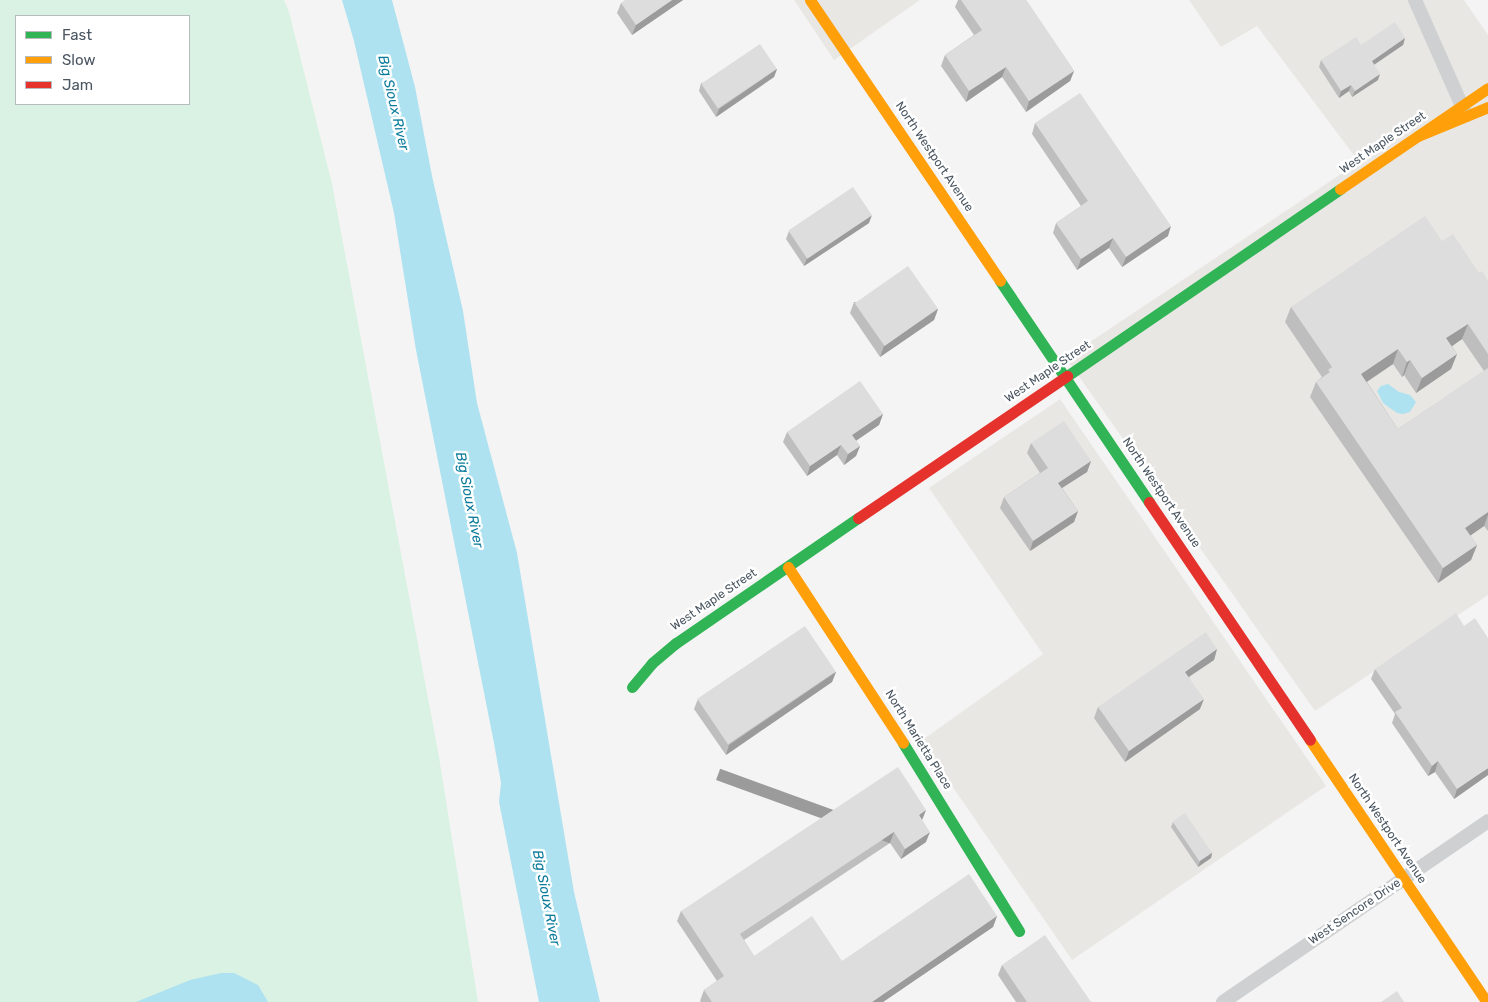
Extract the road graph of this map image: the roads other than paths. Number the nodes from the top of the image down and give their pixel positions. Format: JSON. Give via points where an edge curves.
{"nodes":[{"id":1,"x":810,"y":0,"type":"edge"},
{"id":2,"x":1415,"y":0,"type":"edge"},
{"id":3,"x":1488,"y":88,"type":"edge"},
{"id":4,"x":1488,"y":107,"type":"edge"},
{"id":5,"x":1464,"y":111,"type":"junction"},
{"id":6,"x":1066,"y":376,"type":"junction"},
{"id":7,"x":788,"y":567,"type":"junction"},
{"id":8,"x":632,"y":687,"type":"dead end"},
{"id":9,"x":1488,"y":821,"type":"edge"},
{"id":10,"x":1404,"y":879,"type":"junction"},
{"id":11,"x":1019,"y":932,"type":"dead end"},
{"id":12,"x":1223,"y":1002,"type":"edge"},
{"id":13,"x":1487,"y":1002,"type":"edge"}],
"edges":[{"from":1,"to":6,"type":"main road","name":"North Westport Avenue"},
{"from":2,"to":5,"type":"street"},
{"from":3,"to":5,"type":"main road"},
{"from":4,"to":5,"type":"main road"},
{"from":5,"to":6,"type":"main road","name":"West Maple Street","via":[[1418,136]]},
{"from":6,"to":7,"type":"main road","name":"West Maple Street"},
{"from":6,"to":10,"type":"main road","name":"North Westport Avenue"},
{"from":7,"to":8,"type":"main road","name":"West Maple Street","via":[[662,653]]},
{"from":7,"to":11,"type":"main road","name":"North Marietta Place","via":[[918,766]]},
{"from":9,"to":10,"type":"street","name":"West Sencore Drive"},
{"from":10,"to":12,"type":"street","name":"West Sencore Drive"},
{"from":10,"to":13,"type":"main road","name":"North Westport Avenue"}]}
